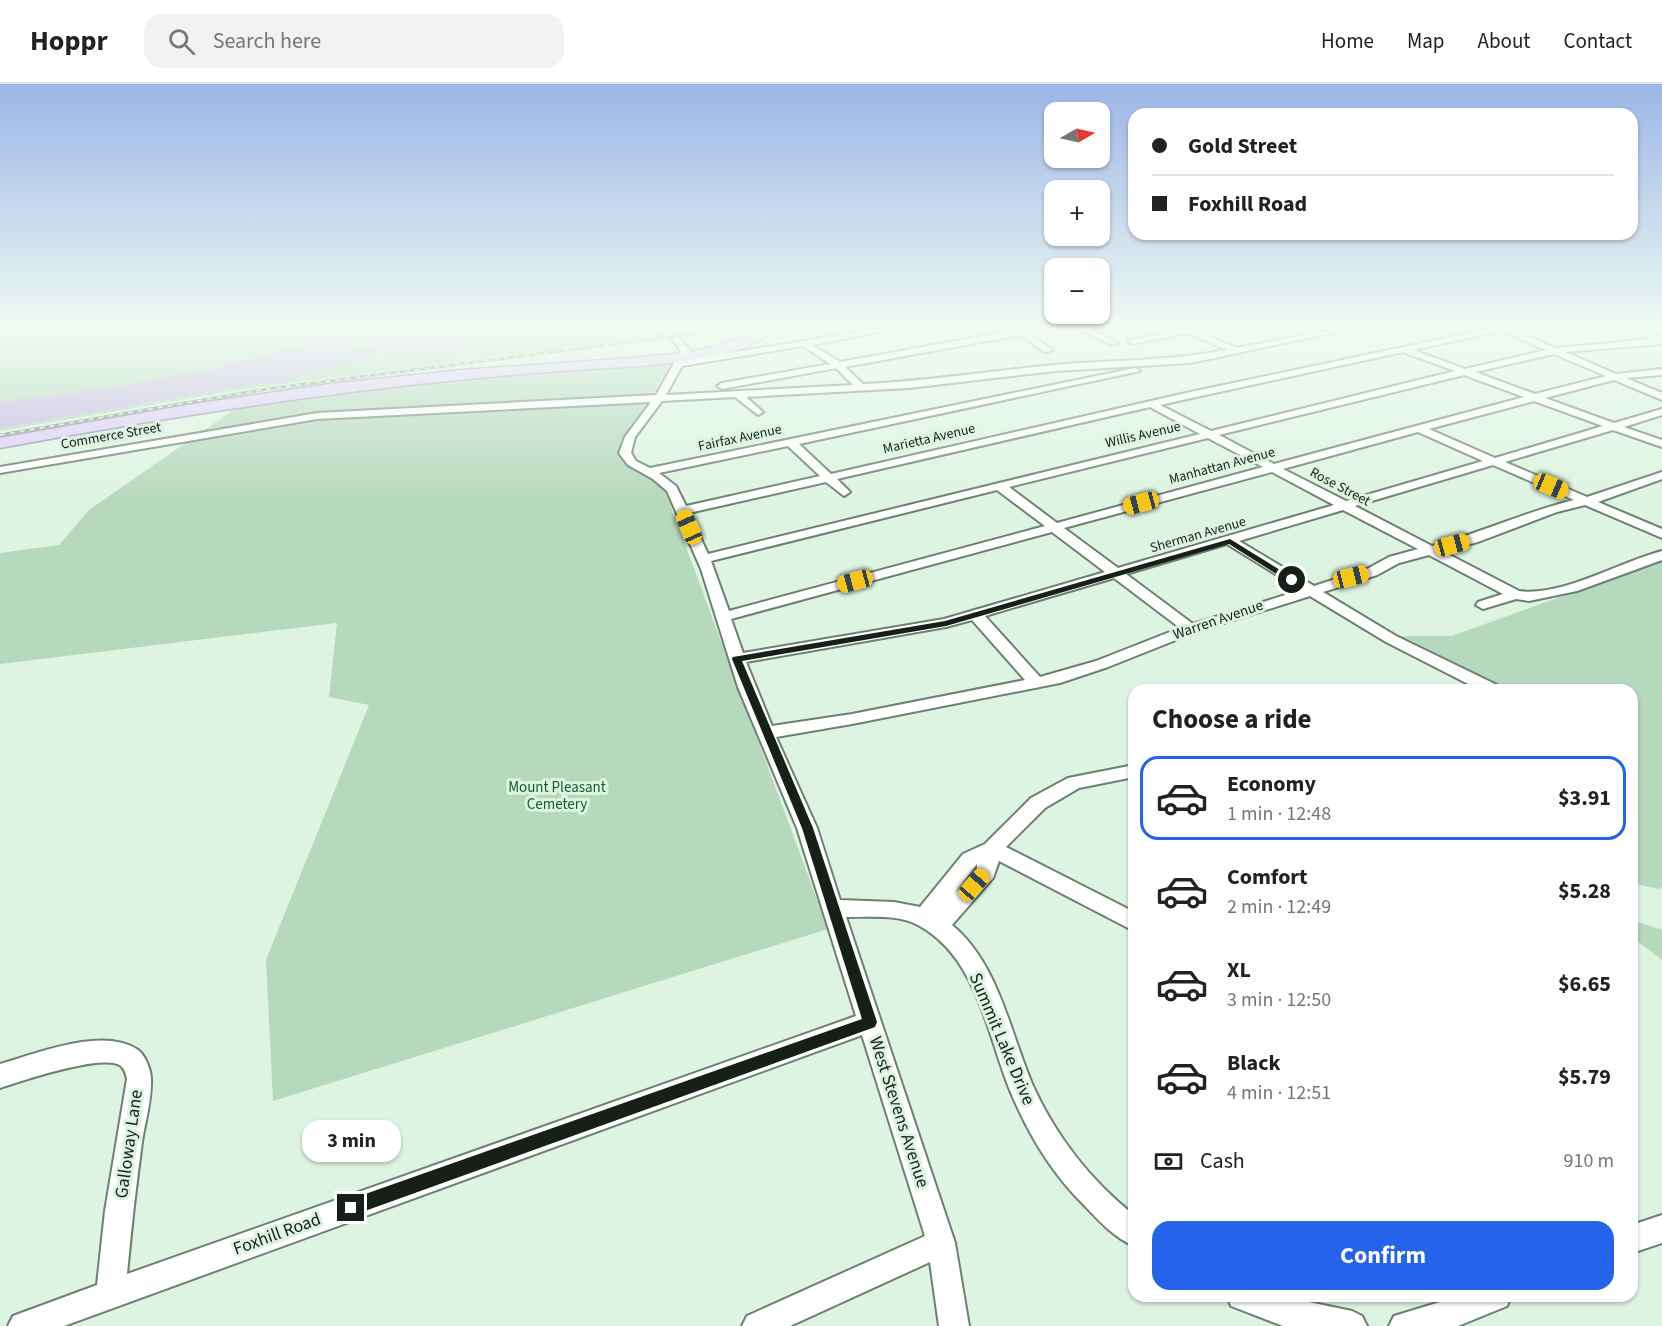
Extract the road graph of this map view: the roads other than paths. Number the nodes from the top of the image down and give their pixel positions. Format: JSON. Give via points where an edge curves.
{"nodes":[{"id":1,"x":324,"y":387,"type":"edge"},
{"id":2,"x":665,"y":387,"type":"edge"},
{"id":3,"x":717,"y":387,"type":"edge"},
{"id":4,"x":871,"y":387,"type":"edge"},
{"id":5,"x":1058,"y":387,"type":"edge"},
{"id":6,"x":1232,"y":387,"type":"edge"},
{"id":7,"x":1406,"y":387,"type":"edge"},
{"id":8,"x":1508,"y":387,"type":"edge"},
{"id":9,"x":1576,"y":387,"type":"edge"},
{"id":10,"x":1639,"y":387,"type":"edge"},
{"id":11,"x":861,"y":388,"type":"joint"},
{"id":12,"x":737,"y":394,"type":"junction"},
{"id":13,"x":1536,"y":397,"type":"junction"},
{"id":14,"x":1662,"y":397,"type":"edge"},
{"id":15,"x":658,"y":399,"type":"junction"},
{"id":16,"x":1152,"y":404,"type":"junction"},
{"id":17,"x":758,"y":412,"type":"dead end"},
{"id":18,"x":1662,"y":412,"type":"edge"},
{"id":19,"x":1613,"y":426,"type":"junction"},
{"id":20,"x":1419,"y":429,"type":"junction"},
{"id":21,"x":1209,"y":435,"type":"junction"},
{"id":22,"x":0,"y":442,"type":"edge"},
{"id":23,"x":790,"y":442,"type":"junction"},
{"id":24,"x":1662,"y":444,"type":"edge"},
{"id":25,"x":1495,"y":462,"type":"junction"},
{"id":26,"x":1273,"y":468,"type":"junction"},
{"id":27,"x":0,"y":470,"type":"edge"},
{"id":28,"x":648,"y":472,"type":"junction"},
{"id":29,"x":1662,"y":475,"type":"edge"},
{"id":30,"x":829,"y":477,"type":"junction"},
{"id":31,"x":998,"y":485,"type":"junction"},
{"id":32,"x":844,"y":492,"type":"dead end"},
{"id":33,"x":1588,"y":501,"type":"junction"},
{"id":34,"x":1346,"y":507,"type":"junction"},
{"id":35,"x":682,"y":511,"type":"junction"},
{"id":36,"x":1054,"y":526,"type":"junction"},
{"id":37,"x":1662,"y":534,"type":"edge"},
{"id":38,"x":1230,"y":541,"type":"junction"},
{"id":39,"x":1431,"y":550,"type":"junction"},
{"id":40,"x":1662,"y":555,"type":"edge"},
{"id":41,"x":703,"y":559,"type":"junction"},
{"id":42,"x":1118,"y":574,"type":"junction"},
{"id":43,"x":1309,"y":590,"type":"junction"},
{"id":44,"x":1515,"y":595,"type":"junction"},
{"id":45,"x":1483,"y":605,"type":"dead end"},
{"id":46,"x":976,"y":615,"type":"junction"},
{"id":47,"x":723,"y":617,"type":"junction"},
{"id":48,"x":1191,"y":629,"type":"junction"},
{"id":49,"x":736,"y":659,"type":"junction"},
{"id":50,"x":1037,"y":683,"type":"junction"},
{"id":51,"x":1481,"y":684,"type":"edge"},
{"id":52,"x":766,"y":733,"type":"junction"},
{"id":53,"x":1128,"y":772,"type":"edge"},
{"id":54,"x":992,"y":849,"type":"junction"},
{"id":55,"x":834,"y":909,"type":"junction"},
{"id":56,"x":1128,"y":919,"type":"edge"},
{"id":57,"x":931,"y":921,"type":"junction"},
{"id":58,"x":870,"y":1022,"type":"junction"},
{"id":59,"x":0,"y":1076,"type":"edge"},
{"id":60,"x":1128,"y":1227,"type":"edge"},
{"id":61,"x":1662,"y":1229,"type":"edge"},
{"id":62,"x":1638,"y":1237,"type":"edge"},
{"id":63,"x":941,"y":1243,"type":"junction"},
{"id":64,"x":111,"y":1293,"type":"junction"},
{"id":65,"x":1253,"y":1302,"type":"edge"},
{"id":66,"x":1482,"y":1302,"type":"edge"},
{"id":67,"x":23,"y":1326,"type":"edge"},
{"id":68,"x":757,"y":1326,"type":"edge"},
{"id":69,"x":954,"y":1326,"type":"edge"},
{"id":70,"x":1352,"y":1326,"type":"edge"},
{"id":71,"x":1404,"y":1326,"type":"edge"}],
"edges":[{"from":1,"to":22,"type":"highway"},
{"from":2,"to":15,"type":"street"},
{"from":3,"to":15,"type":"street","name":"Commerce Street"},
{"from":4,"to":11,"type":"street","name":"Commerce Street"},
{"from":5,"to":23,"type":"street","name":"Fairfax Avenue"},
{"from":6,"to":16,"type":"street","name":"Marietta Avenue"},
{"from":7,"to":21,"type":"street","name":"Willis Avenue"},
{"from":8,"to":13,"type":"street"},
{"from":9,"to":13,"type":"street","name":"Manhattan Avenue"},
{"from":10,"to":14,"type":"street"},
{"from":11,"to":12,"type":"street","name":"Commerce Street"},
{"from":12,"to":15,"type":"street","name":"Commerce Street"},
{"from":12,"to":17,"type":"street"},
{"from":13,"to":19,"type":"street"},
{"from":13,"to":20,"type":"street","name":"Manhattan Avenue"},
{"from":15,"to":27,"type":"street","name":"Commerce Street","via":[[317,416]]},
{"from":15,"to":28,"type":"street","name":"West Stevens Avenue","via":[[626,445],[625,453],[632,463]]},
{"from":16,"to":21,"type":"street","name":"Rose Street"},
{"from":16,"to":30,"type":"street","name":"Marietta Avenue"},
{"from":18,"to":19,"type":"street","name":"Sherman Avenue"},
{"from":19,"to":24,"type":"street"},
{"from":19,"to":25,"type":"street","name":"Sherman Avenue"},
{"from":20,"to":25,"type":"street"},
{"from":20,"to":26,"type":"street","name":"Manhattan Avenue"},
{"from":21,"to":26,"type":"street","name":"Rose Street"},
{"from":21,"to":31,"type":"street","name":"Willis Avenue"},
{"from":23,"to":28,"type":"street","name":"Fairfax Avenue"},
{"from":23,"to":30,"type":"street"},
{"from":25,"to":33,"type":"street"},
{"from":25,"to":34,"type":"street","name":"Sherman Avenue"},
{"from":26,"to":34,"type":"street","name":"Rose Street"},
{"from":26,"to":36,"type":"street","name":"Manhattan Avenue"},
{"from":28,"to":35,"type":"street","name":"West Stevens Avenue","via":[[672,489]]},
{"from":29,"to":33,"type":"street","name":"Warren Avenue"},
{"from":30,"to":32,"type":"street"},
{"from":30,"to":35,"type":"street","name":"Marietta Avenue"},
{"from":31,"to":36,"type":"street"},
{"from":31,"to":41,"type":"street","name":"Willis Avenue"},
{"from":33,"to":37,"type":"street"},
{"from":33,"to":39,"type":"street","name":"Warren Avenue"},
{"from":34,"to":38,"type":"street","name":"Sherman Avenue"},
{"from":34,"to":39,"type":"street","name":"Rose Street"},
{"from":35,"to":41,"type":"street","name":"West Stevens Avenue"},
{"from":36,"to":42,"type":"street"},
{"from":36,"to":47,"type":"street","name":"Manhattan Avenue"},
{"from":38,"to":42,"type":"street","name":"Sherman Avenue"},
{"from":38,"to":43,"type":"street"},
{"from":39,"to":43,"type":"street","name":"Warren Avenue"},
{"from":39,"to":44,"type":"street","name":"Rose Street"},
{"from":40,"to":44,"type":"street","via":[[1572,588],[1529,597]]},
{"from":41,"to":47,"type":"street","name":"West Stevens Avenue"},
{"from":42,"to":46,"type":"street","name":"Sherman Avenue"},
{"from":42,"to":48,"type":"street"},
{"from":43,"to":48,"type":"street","name":"Warren Avenue"},
{"from":43,"to":51,"type":"street","via":[[1390,639]]},
{"from":44,"to":45,"type":"street"},
{"from":46,"to":49,"type":"street","name":"Sherman Avenue"},
{"from":46,"to":50,"type":"street"},
{"from":47,"to":49,"type":"street","name":"West Stevens Avenue"},
{"from":48,"to":50,"type":"street","name":"Warren Avenue","via":[[1086,669]]},
{"from":49,"to":52,"type":"street","name":"West Stevens Avenue"},
{"from":50,"to":52,"type":"street","name":"Warren Avenue"},
{"from":52,"to":55,"type":"street","name":"West Stevens Avenue","via":[[807,828]]},
{"from":53,"to":54,"type":"street","via":[[1074,783],[1038,803]]},
{"from":54,"to":56,"type":"street"},
{"from":54,"to":57,"type":"street","via":[[986,872]]},
{"from":55,"to":57,"type":"street","via":[[890,912]]},
{"from":55,"to":58,"type":"street","name":"West Stevens Avenue"},
{"from":57,"to":60,"type":"street","name":"Summit Lake Drive","via":[[956,942],[977,977],[1031,1109],[1054,1150],[1083,1186]]},
{"from":58,"to":63,"type":"street","name":"West Stevens Avenue"},
{"from":58,"to":64,"type":"street","name":"Foxhill Road"},
{"from":59,"to":64,"type":"street","name":"Galloway Lane","via":[[64,1058],[111,1052],[128,1057],[137,1067],[139,1079]]},
{"from":61,"to":62,"type":"street"},
{"from":63,"to":68,"type":"street"},
{"from":63,"to":69,"type":"street","name":"West Stevens Avenue"},
{"from":64,"to":67,"type":"street","name":"Foxhill Road"},
{"from":65,"to":70,"type":"street","via":[[1312,1320]]},
{"from":66,"to":71,"type":"street","via":[[1444,1317]]}]}
